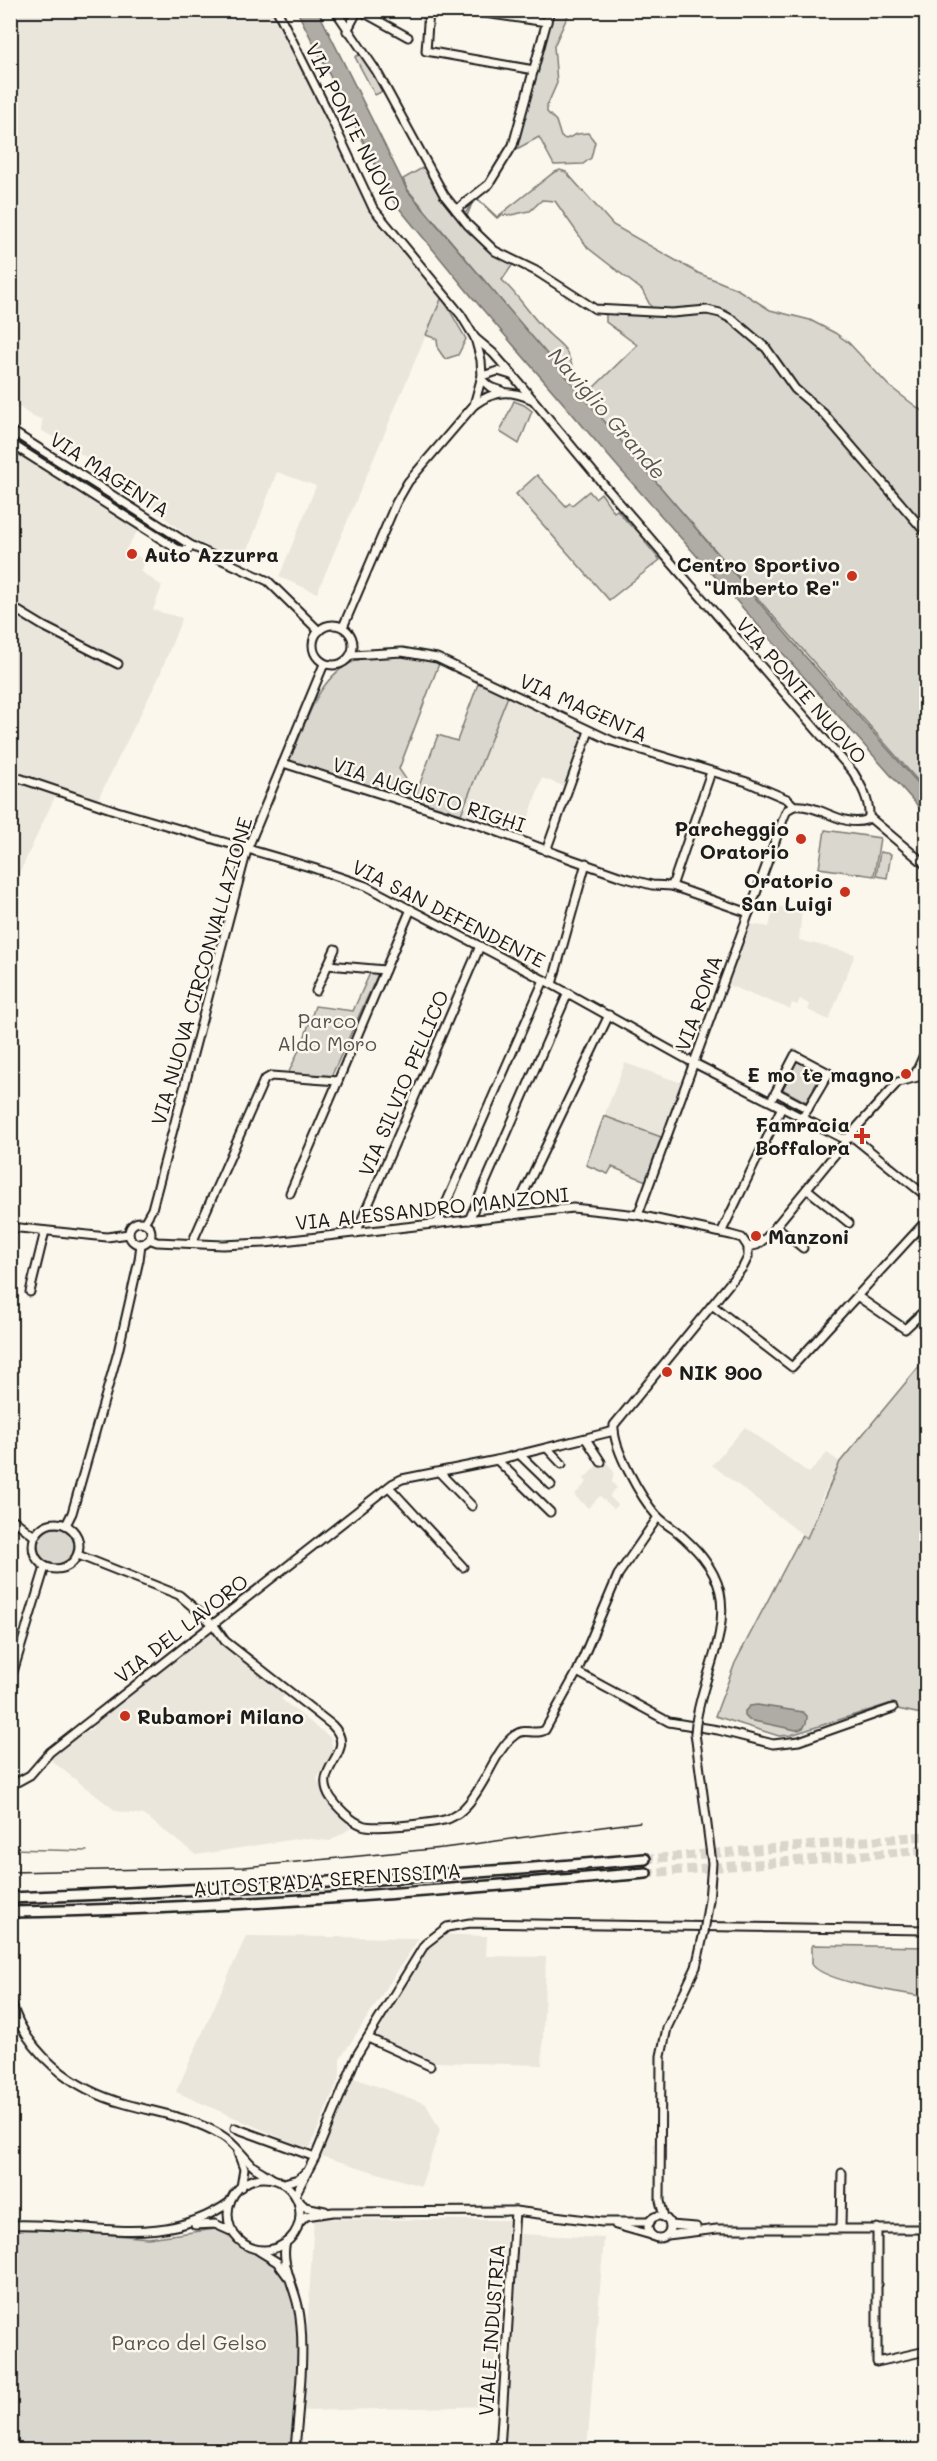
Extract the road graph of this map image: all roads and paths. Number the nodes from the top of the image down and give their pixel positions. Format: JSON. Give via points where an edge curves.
{"nodes":[{"id":1,"x":277,"y":10,"type":"edge"},
{"id":2,"x":335,"y":10,"type":"edge"},
{"id":3,"x":359,"y":10,"type":"edge"},
{"id":4,"x":429,"y":10,"type":"edge"},
{"id":5,"x":463,"y":10,"type":"edge"},
{"id":6,"x":550,"y":10,"type":"edge"},
{"id":7,"x":547,"y":22,"type":"junction"},
{"id":8,"x":347,"y":31,"type":"junction"},
{"id":9,"x":408,"y":37,"type":"dead end"},
{"id":10,"x":534,"y":70,"type":"junction"},
{"id":11,"x":456,"y":210,"type":"junction"},
{"id":12,"x":475,"y":338,"type":"junction"},
{"id":13,"x":482,"y":378,"type":"junction"},
{"id":14,"x":515,"y":378,"type":"junction"},
{"id":15,"x":504,"y":392,"type":"junction"},
{"id":16,"x":533,"y":400,"type":"junction"},
{"id":17,"x":474,"y":405,"type":"junction"},
{"id":18,"x":10,"y":430,"type":"edge"},
{"id":19,"x":10,"y":443,"type":"edge"},
{"id":20,"x":927,"y":533,"type":"edge"},
{"id":21,"x":192,"y":546,"type":"junction"},
{"id":22,"x":10,"y":606,"type":"edge"},
{"id":23,"x":343,"y":627,"type":"junction"},
{"id":24,"x":319,"y":631,"type":"junction"},
{"id":25,"x":352,"y":655,"type":"junction"},
{"id":26,"x":118,"y":664,"type":"dead end"},
{"id":27,"x":324,"y":664,"type":"junction"},
{"id":28,"x":589,"y":731,"type":"junction"},
{"id":29,"x":283,"y":763,"type":"junction"},
{"id":30,"x":711,"y":772,"type":"junction"},
{"id":31,"x":10,"y":775,"type":"edge"},
{"id":32,"x":794,"y":806,"type":"junction"},
{"id":33,"x":869,"y":816,"type":"junction"},
{"id":34,"x":248,"y":849,"type":"junction"},
{"id":35,"x":546,"y":851,"type":"junction"},
{"id":36,"x":586,"y":864,"type":"junction"},
{"id":37,"x":927,"y":865,"type":"edge"},
{"id":38,"x":672,"y":886,"type":"junction"},
{"id":39,"x":411,"y":909,"type":"junction"},
{"id":40,"x":749,"y":913,"type":"junction"},
{"id":41,"x":480,"y":946,"type":"junction"},
{"id":42,"x":335,"y":949,"type":"dead end"},
{"id":43,"x":328,"y":965,"type":"junction"},
{"id":44,"x":385,"y":970,"type":"junction"},
{"id":45,"x":544,"y":980,"type":"junction"},
{"id":46,"x":552,"y":984,"type":"junction"},
{"id":47,"x":316,"y":991,"type":"dead end"},
{"id":48,"x":568,"y":993,"type":"junction"},
{"id":49,"x":609,"y":1015,"type":"junction"},
{"id":50,"x":927,"y":1050,"type":"edge"},
{"id":51,"x":694,"y":1062,"type":"junction"},
{"id":52,"x":927,"y":1075,"type":"edge"},
{"id":53,"x":914,"y":1077,"type":"junction"},
{"id":54,"x":338,"y":1081,"type":"junction"},
{"id":55,"x":776,"y":1092,"type":"junction"},
{"id":56,"x":771,"y":1101,"type":"junction"},
{"id":57,"x":782,"y":1107,"type":"junction"},
{"id":58,"x":808,"y":1109,"type":"junction"},
{"id":59,"x":803,"y":1117,"type":"junction"},
{"id":60,"x":849,"y":1138,"type":"junction"},
{"id":61,"x":807,"y":1189,"type":"junction"},
{"id":62,"x":290,"y":1193,"type":"dead end"},
{"id":63,"x":927,"y":1196,"type":"edge"},
{"id":64,"x":513,"y":1215,"type":"junction"},
{"id":65,"x":638,"y":1215,"type":"junction"},
{"id":66,"x":469,"y":1220,"type":"junction"},
{"id":67,"x":144,"y":1223,"type":"junction"},
{"id":68,"x":849,"y":1223,"type":"dead end"},
{"id":69,"x":437,"y":1224,"type":"junction"},
{"id":70,"x":926,"y":1224,"type":"edge"},
{"id":71,"x":776,"y":1226,"type":"junction"},
{"id":72,"x":10,"y":1227,"type":"edge"},
{"id":73,"x":45,"y":1231,"type":"junction"},
{"id":74,"x":356,"y":1233,"type":"junction"},
{"id":75,"x":721,"y":1233,"type":"junction"},
{"id":76,"x":129,"y":1234,"type":"junction"},
{"id":77,"x":149,"y":1239,"type":"junction"},
{"id":78,"x":192,"y":1243,"type":"junction"},
{"id":79,"x":141,"y":1244,"type":"junction"},
{"id":80,"x":748,"y":1247,"type":"junction"},
{"id":81,"x":804,"y":1248,"type":"dead end"},
{"id":82,"x":30,"y":1292,"type":"dead end"},
{"id":83,"x":857,"y":1296,"type":"junction"},
{"id":84,"x":712,"y":1305,"type":"junction"},
{"id":85,"x":927,"y":1309,"type":"edge"},
{"id":86,"x":614,"y":1431,"type":"junction"},
{"id":87,"x":586,"y":1439,"type":"junction"},
{"id":88,"x":547,"y":1448,"type":"junction"},
{"id":89,"x":519,"y":1454,"type":"junction"},
{"id":90,"x":497,"y":1460,"type":"junction"},
{"id":91,"x":601,"y":1462,"type":"dead end"},
{"id":92,"x":562,"y":1464,"type":"dead end"},
{"id":93,"x":439,"y":1472,"type":"junction"},
{"id":94,"x":551,"y":1485,"type":"dead end"},
{"id":95,"x":388,"y":1487,"type":"junction"},
{"id":96,"x":472,"y":1506,"type":"dead end"},
{"id":97,"x":550,"y":1512,"type":"dead end"},
{"id":98,"x":10,"y":1517,"type":"edge"},
{"id":99,"x":658,"y":1517,"type":"junction"},
{"id":100,"x":66,"y":1525,"type":"junction"},
{"id":101,"x":34,"y":1536,"type":"junction"},
{"id":102,"x":78,"y":1555,"type":"junction"},
{"id":103,"x":45,"y":1567,"type":"junction"},
{"id":104,"x":463,"y":1567,"type":"dead end"},
{"id":105,"x":213,"y":1624,"type":"junction"},
{"id":106,"x":577,"y":1672,"type":"junction"},
{"id":107,"x":10,"y":1682,"type":"edge"},
{"id":108,"x":893,"y":1708,"type":"dead end"},
{"id":109,"x":10,"y":1786,"type":"edge"},
{"id":110,"x":645,"y":1859,"type":"tunnel mouth"},
{"id":111,"x":646,"y":1873,"type":"tunnel mouth"},
{"id":112,"x":10,"y":1898,"type":"edge"},
{"id":113,"x":10,"y":1912,"type":"edge"},
{"id":114,"x":927,"y":1930,"type":"edge"},
{"id":115,"x":10,"y":1998,"type":"edge"},
{"id":116,"x":368,"y":2038,"type":"junction"},
{"id":117,"x":430,"y":2066,"type":"dead end"},
{"id":118,"x":235,"y":2128,"type":"dead end"},
{"id":119,"x":236,"y":2148,"type":"junction"},
{"id":120,"x":315,"y":2157,"type":"junction"},
{"id":121,"x":307,"y":2171,"type":"junction"},
{"id":122,"x":842,"y":2173,"type":"dead end"},
{"id":123,"x":273,"y":2179,"type":"junction"},
{"id":124,"x":284,"y":2183,"type":"junction"},
{"id":125,"x":241,"y":2187,"type":"junction"},
{"id":126,"x":296,"y":2198,"type":"junction"},
{"id":127,"x":660,"y":2201,"type":"junction"},
{"id":128,"x":230,"y":2202,"type":"junction"},
{"id":129,"x":515,"y":2211,"type":"junction"},
{"id":130,"x":333,"y":2212,"type":"junction"},
{"id":131,"x":664,"y":2217,"type":"junction"},
{"id":132,"x":653,"y":2219,"type":"junction"},
{"id":133,"x":300,"y":2222,"type":"junction"},
{"id":134,"x":602,"y":2222,"type":"junction"},
{"id":135,"x":10,"y":2225,"type":"edge"},
{"id":136,"x":186,"y":2225,"type":"junction"},
{"id":137,"x":670,"y":2225,"type":"junction"},
{"id":138,"x":842,"y":2228,"type":"junction"},
{"id":139,"x":877,"y":2228,"type":"junction"},
{"id":140,"x":717,"y":2229,"type":"junction"},
{"id":141,"x":927,"y":2229,"type":"edge"},
{"id":142,"x":234,"y":2232,"type":"junction"},
{"id":143,"x":651,"y":2235,"type":"junction"},
{"id":144,"x":668,"y":2235,"type":"junction"},
{"id":145,"x":286,"y":2242,"type":"junction"},
{"id":146,"x":252,"y":2248,"type":"junction"},
{"id":147,"x":293,"y":2284,"type":"junction"},
{"id":148,"x":927,"y":2351,"type":"edge"},
{"id":149,"x":295,"y":2451,"type":"edge"},
{"id":150,"x":500,"y":2451,"type":"edge"}],
"edges":[{"from":1,"to":12,"type":"street","name":"VIA PONTE NUOVO","via":[[373,208]]},
{"from":2,"to":8,"type":"street"},
{"from":3,"to":8,"type":"street"},
{"from":3,"to":9,"type":"street"},
{"from":4,"to":10,"type":"street","via":[[426,51]]},
{"from":5,"to":7,"type":"street"},
{"from":6,"to":7,"type":"street"},
{"from":7,"to":10,"type":"street"},
{"from":8,"to":11,"type":"street","via":[[364,51]]},
{"from":10,"to":11,"type":"street","via":[[513,145],[489,183]]},
{"from":11,"to":20,"type":"street","via":[[502,257],[536,271],[595,309],[672,313],[707,310],[726,315],[766,348],[795,389],[818,408]]},
{"from":12,"to":13,"type":"street","name":"VIA PONTE NUOVO"},
{"from":12,"to":14,"type":"street","name":"VIA PONTE NUOVO"},
{"from":13,"to":14,"type":"street","via":[[498,371]]},
{"from":13,"to":15,"type":"street","via":[[490,387]]},
{"from":13,"to":17,"type":"street","name":"VIA PONTE NUOVO"},
{"from":14,"to":16,"type":"street","name":"VIA PONTE NUOVO"},
{"from":15,"to":16,"type":"street"},
{"from":15,"to":17,"type":"street"},
{"from":16,"to":33,"type":"street","name":"VIA PONTE NUOVO","via":[[853,772],[869,807]]},
{"from":17,"to":23,"type":"street","via":[[408,482]]},
{"from":18,"to":21,"type":"street","name":"VIA MAGENTA"},
{"from":19,"to":21,"type":"street","name":"VIA MAGENTA","via":[[177,549],[186,551]]},
{"from":21,"to":24,"type":"street","name":"VIA MAGENTA","via":[[268,581]]},
{"from":22,"to":26,"type":"street"},
{"from":23,"to":24,"type":"street","via":[[330,625]]},
{"from":23,"to":25,"type":"street","via":[[352,636]]},
{"from":24,"to":27,"type":"street","via":[[313,648]]},
{"from":25,"to":27,"type":"street","via":[[337,666]]},
{"from":25,"to":28,"type":"street","name":"VIA MAGENTA","via":[[402,652],[437,658]]},
{"from":27,"to":29,"type":"street","name":"VIA NUOVA CIRCONVALLAZIONE"},
{"from":28,"to":30,"type":"street","name":"VIA MAGENTA","via":[[627,747]]},
{"from":28,"to":35,"type":"street"},
{"from":29,"to":34,"type":"street","name":"VIA NUOVA CIRCONVALLAZIONE"},
{"from":29,"to":35,"type":"street","name":"VIA AUGUSTO RIGHI","via":[[482,826]]},
{"from":30,"to":32,"type":"street","name":"VIA MAGENTA","via":[[775,793]]},
{"from":30,"to":38,"type":"street"},
{"from":31,"to":34,"type":"street","name":"VIA SAN DEFENDENTE"},
{"from":32,"to":33,"type":"street","name":"VIA MAGENTA","via":[[855,821]]},
{"from":32,"to":40,"type":"street","name":"VIA ROMA","via":[[787,810]]},
{"from":33,"to":37,"type":"street"},
{"from":34,"to":39,"type":"street","name":"VIA SAN DEFENDENTE","via":[[339,876]]},
{"from":34,"to":67,"type":"street","name":"VIA NUOVA CIRCONVALLAZIONE","via":[[153,1209]]},
{"from":35,"to":36,"type":"street","name":"VIA AUGUSTO RIGHI"},
{"from":36,"to":38,"type":"street","name":"VIA AUGUSTO RIGHI","via":[[622,878]]},
{"from":36,"to":46,"type":"street"},
{"from":38,"to":40,"type":"street","name":"VIA AUGUSTO RIGHI"},
{"from":39,"to":41,"type":"street","name":"VIA SAN DEFENDENTE"},
{"from":39,"to":44,"type":"street"},
{"from":40,"to":51,"type":"street","name":"VIA ROMA"},
{"from":41,"to":45,"type":"street","name":"VIA SAN DEFENDENTE"},
{"from":41,"to":74,"type":"street","name":"VIA SILVIO PELLICO"},
{"from":42,"to":43,"type":"street"},
{"from":43,"to":44,"type":"street"},
{"from":43,"to":47,"type":"street"},
{"from":44,"to":54,"type":"street"},
{"from":45,"to":46,"type":"street","name":"VIA SAN DEFENDENTE"},
{"from":45,"to":69,"type":"street"},
{"from":46,"to":48,"type":"street","name":"VIA SAN DEFENDENTE"},
{"from":48,"to":49,"type":"street","name":"VIA SAN DEFENDENTE"},
{"from":48,"to":66,"type":"street"},
{"from":49,"to":51,"type":"street","name":"VIA SAN DEFENDENTE"},
{"from":49,"to":64,"type":"street"},
{"from":50,"to":53,"type":"street"},
{"from":51,"to":56,"type":"street","name":"VIA SAN DEFENDENTE"},
{"from":51,"to":65,"type":"street","name":"VIA ROMA"},
{"from":52,"to":53,"type":"street"},
{"from":53,"to":60,"type":"street","via":[[898,1082]]},
{"from":54,"to":62,"type":"street"},
{"from":54,"to":78,"type":"street","via":[[271,1076],[264,1080]]},
{"from":55,"to":56,"type":"street"},
{"from":55,"to":58,"type":"street"},
{"from":55,"to":58,"type":"street","via":[[795,1055],[829,1073]]},
{"from":56,"to":57,"type":"street","name":"VIA SAN DEFENDENTE"},
{"from":57,"to":59,"type":"street","name":"VIA SAN DEFENDENTE"},
{"from":57,"to":75,"type":"street"},
{"from":58,"to":59,"type":"street"},
{"from":59,"to":60,"type":"street","name":"VIA SAN DEFENDENTE"},
{"from":60,"to":61,"type":"street"},
{"from":60,"to":63,"type":"street","name":"VIA SAN DEFENDENTE","via":[[855,1138]]},
{"from":61,"to":68,"type":"street"},
{"from":61,"to":71,"type":"street"},
{"from":64,"to":65,"type":"street","name":"VIA ALESSANDRO MANZONI","via":[[573,1208]]},
{"from":64,"to":66,"type":"street","name":"VIA ALESSANDRO MANZONI"},
{"from":65,"to":75,"type":"street","name":"VIA ALESSANDRO MANZONI"},
{"from":66,"to":69,"type":"street","name":"VIA ALESSANDRO MANZONI"},
{"from":67,"to":76,"type":"street","via":[[134,1225]]},
{"from":67,"to":77,"type":"street","via":[[150,1230]]},
{"from":69,"to":74,"type":"street","name":"VIA ALESSANDRO MANZONI"},
{"from":70,"to":83,"type":"street"},
{"from":71,"to":80,"type":"street","via":[[757,1245]]},
{"from":71,"to":81,"type":"street"},
{"from":72,"to":73,"type":"street"},
{"from":73,"to":76,"type":"street","via":[[108,1237]]},
{"from":73,"to":82,"type":"street"},
{"from":74,"to":78,"type":"street","name":"VIA ALESSANDRO MANZONI","via":[[265,1243]]},
{"from":75,"to":80,"type":"street","name":"VIA ALESSANDRO MANZONI","via":[[742,1238]]},
{"from":76,"to":79,"type":"street"},
{"from":77,"to":78,"type":"street","name":"VIA ALESSANDRO MANZONI"},
{"from":77,"to":79,"type":"street"},
{"from":79,"to":100,"type":"street","via":[[118,1352]]},
{"from":80,"to":84,"type":"street","via":[[743,1267]]},
{"from":83,"to":84,"type":"street","via":[[792,1367]]},
{"from":83,"to":85,"type":"street","via":[[905,1329]]},
{"from":84,"to":86,"type":"street","via":[[619,1418]]},
{"from":86,"to":87,"type":"street","name":"VIA DEL LAVORO"},
{"from":86,"to":99,"type":"street","via":[[621,1454]]},
{"from":87,"to":88,"type":"street","name":"VIA DEL LAVORO"},
{"from":87,"to":91,"type":"street"},
{"from":88,"to":89,"type":"street","name":"VIA DEL LAVORO"},
{"from":88,"to":92,"type":"street"},
{"from":89,"to":90,"type":"street","name":"VIA DEL LAVORO"},
{"from":89,"to":94,"type":"street"},
{"from":90,"to":93,"type":"street","name":"VIA DEL LAVORO"},
{"from":90,"to":97,"type":"street"},
{"from":93,"to":95,"type":"street","name":"VIA DEL LAVORO"},
{"from":93,"to":96,"type":"street"},
{"from":95,"to":104,"type":"street"},
{"from":95,"to":105,"type":"street","name":"VIA DEL LAVORO"},
{"from":98,"to":101,"type":"street"},
{"from":99,"to":106,"type":"street","via":[[618,1575]]},
{"from":99,"to":127,"type":"street","bridge":true,"via":[[707,1562],[719,1590],[721,1622],[700,1696],[695,1733],[712,1880],[696,1967],[667,2028],[661,2056]]},
{"from":100,"to":101,"type":"street","via":[[45,1525]]},
{"from":100,"to":102,"type":"street","via":[[76,1534]]},
{"from":101,"to":103,"type":"street","via":[[34,1557]]},
{"from":102,"to":103,"type":"street","via":[[68,1567]]},
{"from":102,"to":105,"type":"street","via":[[171,1591]]},
{"from":103,"to":107,"type":"street"},
{"from":105,"to":106,"type":"street","via":[[225,1641],[338,1730],[342,1742],[326,1776],[327,1790],[353,1819],[369,1827],[455,1816],[477,1794],[513,1736],[523,1731],[545,1730]]},
{"from":105,"to":109,"type":"street","name":"VIA DEL LAVORO","via":[[50,1752],[30,1775]]},
{"from":106,"to":108,"type":"street","via":[[669,1722],[773,1744],[799,1741]]},
{"from":110,"to":112,"type":"highway","name":"AUTOSTRADA SERENISSIMA","via":[[270,1887]]},
{"from":111,"to":113,"type":"highway","name":"AUTOSTRADA SERENISSIMA","via":[[306,1900]]},
{"from":114,"to":116,"type":"street","via":[[470,1923],[447,1927],[425,1944]]},
{"from":115,"to":119,"type":"street","via":[[29,2038],[53,2067],[72,2081],[122,2104],[193,2122],[223,2135]]},
{"from":116,"to":117,"type":"street"},
{"from":116,"to":120,"type":"street","via":[[345,2079]]},
{"from":118,"to":120,"type":"street"},
{"from":119,"to":123,"type":"street","via":[[255,2168]]},
{"from":119,"to":125,"type":"street","via":[[244,2169]]},
{"from":120,"to":121,"type":"street"},
{"from":121,"to":124,"type":"street"},
{"from":121,"to":126,"type":"street"},
{"from":122,"to":138,"type":"street"},
{"from":123,"to":124,"type":"street"},
{"from":123,"to":125,"type":"street","via":[[262,2178]]},
{"from":124,"to":126,"type":"street"},
{"from":125,"to":128,"type":"street"},
{"from":126,"to":130,"type":"street","via":[[305,2207]]},
{"from":126,"to":133,"type":"street"},
{"from":127,"to":131,"type":"street"},
{"from":127,"to":132,"type":"street"},
{"from":128,"to":136,"type":"street"},
{"from":128,"to":142,"type":"street","via":[[229,2221]]},
{"from":129,"to":130,"type":"street"},
{"from":129,"to":134,"type":"street"},
{"from":129,"to":150,"type":"street","name":"VIALE INDUSTRIA"},
{"from":130,"to":133,"type":"street","via":[[306,2216]]},
{"from":131,"to":132,"type":"street"},
{"from":131,"to":137,"type":"street"},
{"from":132,"to":134,"type":"street"},
{"from":132,"to":143,"type":"street","via":[[648,2229]]},
{"from":133,"to":145,"type":"street"},
{"from":134,"to":143,"type":"street"},
{"from":135,"to":136,"type":"street","via":[[149,2231]]},
{"from":136,"to":142,"type":"street","via":[[215,2224]]},
{"from":137,"to":140,"type":"street"},
{"from":137,"to":144,"type":"street"},
{"from":138,"to":139,"type":"street"},
{"from":138,"to":140,"type":"street"},
{"from":139,"to":141,"type":"street"},
{"from":139,"to":148,"type":"street","via":[[877,2362]]},
{"from":140,"to":144,"type":"street"},
{"from":142,"to":146,"type":"street"},
{"from":143,"to":144,"type":"street"},
{"from":145,"to":146,"type":"street","via":[[276,2248]]},
{"from":145,"to":147,"type":"street","via":[[283,2252]]},
{"from":146,"to":147,"type":"street","via":[[277,2262]]},
{"from":147,"to":149,"type":"street","via":[[302,2329]]}]}
